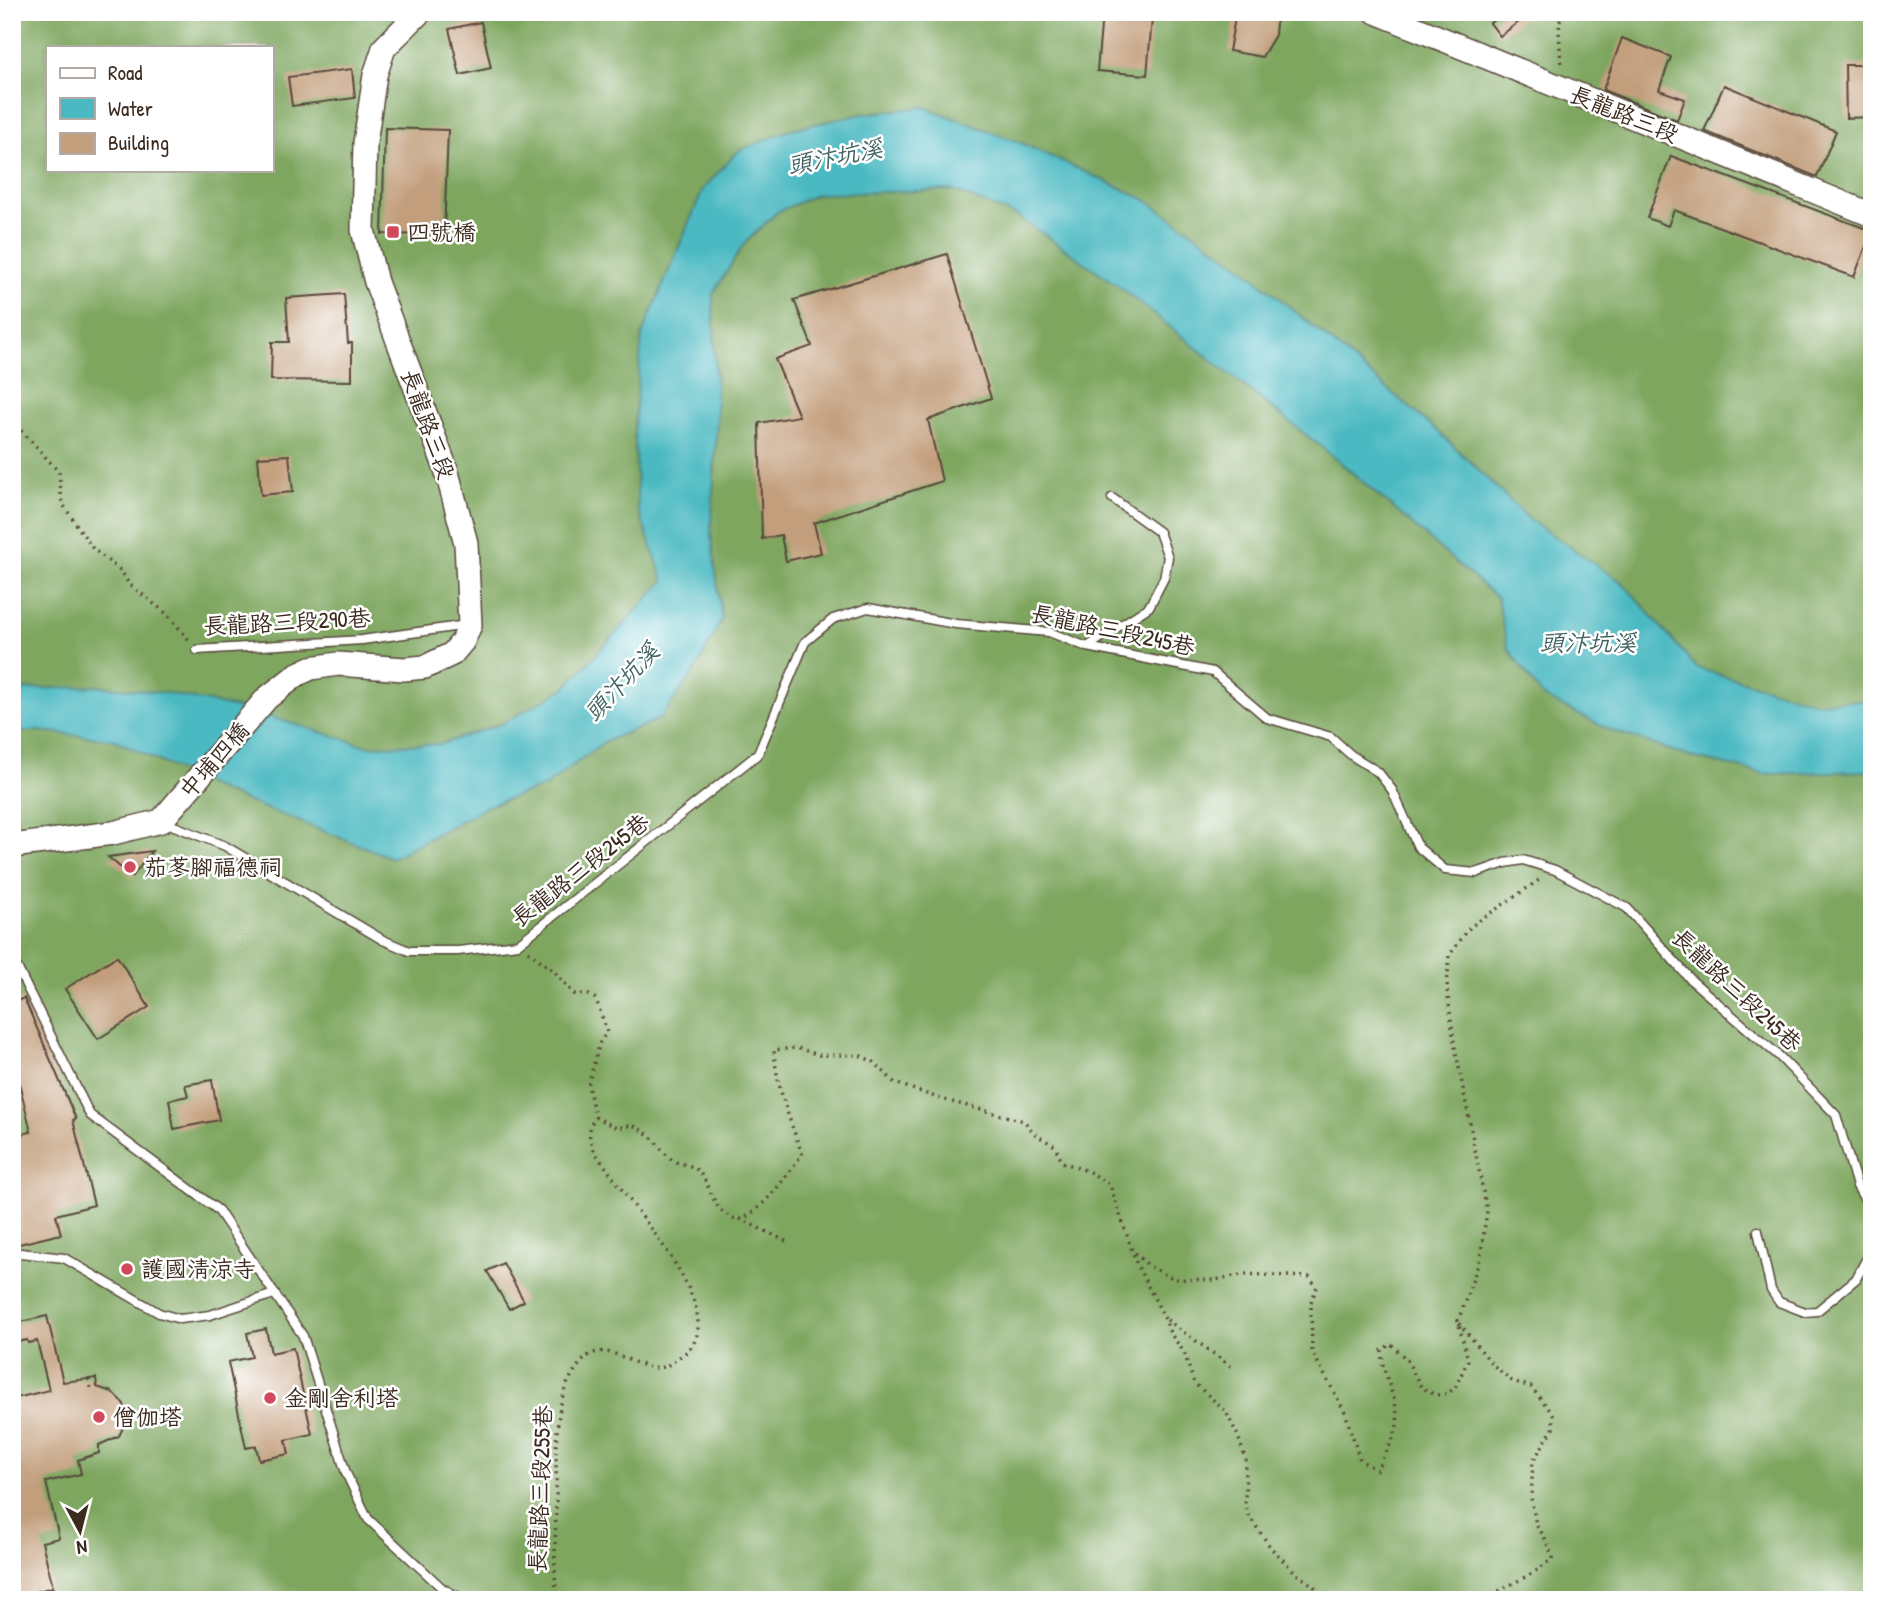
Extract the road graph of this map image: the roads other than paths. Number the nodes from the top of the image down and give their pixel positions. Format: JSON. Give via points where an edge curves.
{"nodes":[{"id":1,"x":420,"y":12,"type":"edge"},
{"id":2,"x":1376,"y":12,"type":"edge"},
{"id":3,"x":1872,"y":215,"type":"edge"},
{"id":4,"x":1112,"y":498,"type":"dead end"},
{"id":5,"x":470,"y":625,"type":"junction"},
{"id":6,"x":1087,"y":648,"type":"junction"},
{"id":7,"x":197,"y":650,"type":"road end"},
{"id":8,"x":161,"y":821,"type":"junction"},
{"id":9,"x":12,"y":846,"type":"edge"},
{"id":10,"x":12,"y":957,"type":"edge"},
{"id":11,"x":1872,"y":1199,"type":"edge"},
{"id":12,"x":1758,"y":1231,"type":"dead end"},
{"id":13,"x":1872,"y":1248,"type":"edge"},
{"id":14,"x":12,"y":1252,"type":"edge"},
{"id":15,"x":274,"y":1294,"type":"junction"},
{"id":16,"x":464,"y":1600,"type":"edge"}],
"edges":[{"from":1,"to":5,"type":"main road","name":"長龍路三段","via":[[384,48],[375,75],[365,143],[363,230],[376,282],[446,469],[466,543]]},
{"from":2,"to":3,"type":"main road","name":"長龍路三段"},
{"from":4,"to":6,"type":"lane","via":[[1158,532],[1168,557],[1164,578],[1149,607]]},
{"from":5,"to":7,"type":"lane","name":"長龍路三段290巷","via":[[362,640]]},
{"from":5,"to":8,"type":"main road","name":"中埔四橋","via":[[452,654],[425,667],[338,664],[298,674],[267,698]]},
{"from":6,"to":8,"type":"lane","name":"長龍路三段245巷","via":[[1049,632],[956,624],[868,608],[833,619],[805,642],[758,754],[518,944],[409,951],[225,846]]},
{"from":6,"to":11,"type":"lane","name":"長龍路三段245巷","via":[[1213,672],[1267,719],[1331,737],[1378,772],[1392,790],[1418,847],[1445,870],[1476,873],[1523,860],[1555,870],[1627,908],[1691,980],[1789,1065],[1836,1115],[1857,1186],[1864,1198]]},
{"from":8,"to":9,"type":"main road","via":[[113,834]]},
{"from":10,"to":15,"type":"lane","via":[[90,1115],[218,1210]]},
{"from":12,"to":13,"type":"lane","via":[[1772,1290],[1779,1302],[1805,1312],[1817,1311],[1856,1279]]},
{"from":14,"to":15,"type":"lane","via":[[64,1258],[159,1313],[180,1319],[210,1315]]},
{"from":15,"to":16,"type":"lane","via":[[303,1336],[346,1473],[368,1519],[442,1588]]}]}
